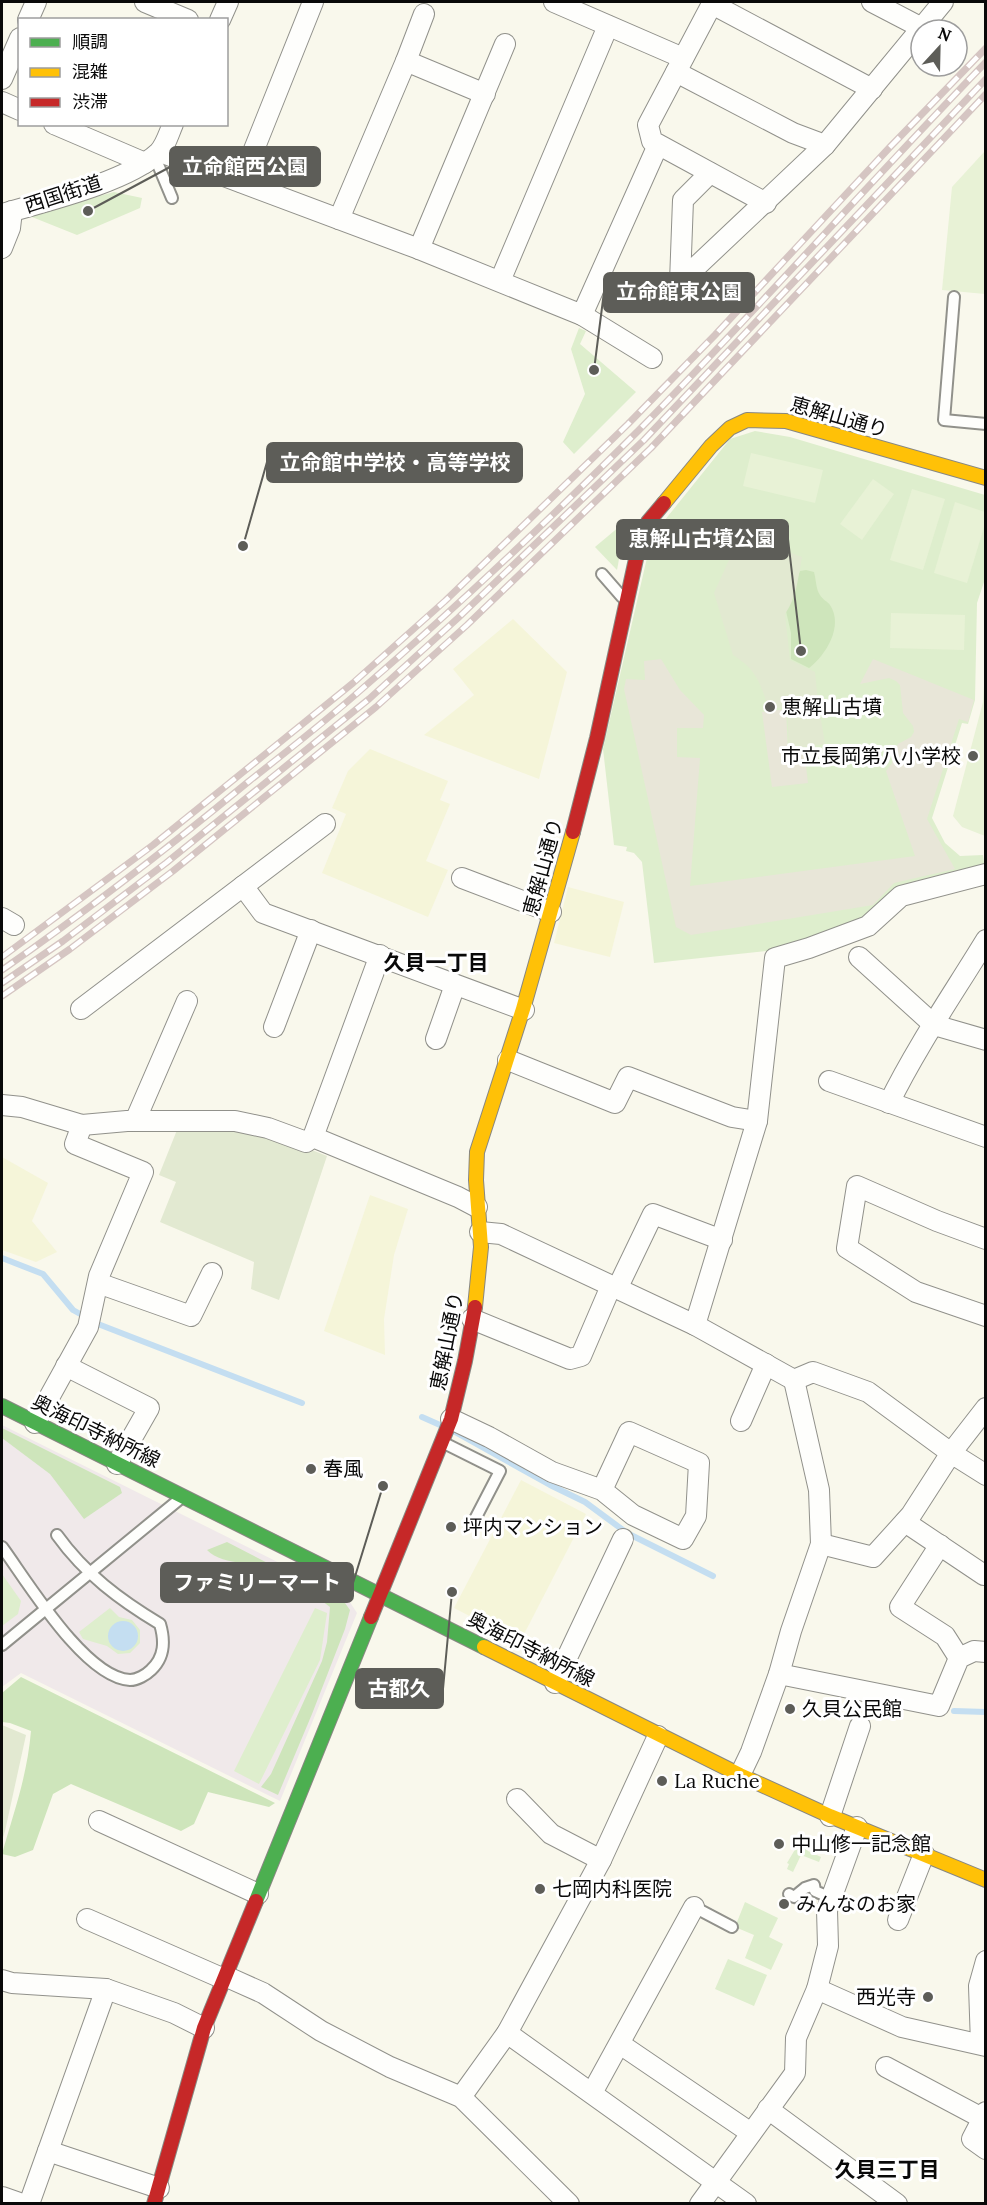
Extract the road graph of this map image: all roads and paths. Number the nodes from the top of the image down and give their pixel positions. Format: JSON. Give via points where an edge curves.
{"nodes":[{"id":1,"x":36,"y":2,"type":"edge"},
{"id":2,"x":146,"y":2,"type":"edge"},
{"id":3,"x":228,"y":2,"type":"edge"},
{"id":4,"x":313,"y":2,"type":"edge"},
{"id":5,"x":554,"y":2,"type":"edge"},
{"id":6,"x":872,"y":2,"type":"edge"},
{"id":7,"x":943,"y":2,"type":"edge"},
{"id":8,"x":712,"y":3,"type":"edge"},
{"id":9,"x":424,"y":14,"type":"dead end"},
{"id":10,"x":29,"y":18,"type":"edge"},
{"id":11,"x":183,"y":18,"type":"edge"},
{"id":12,"x":221,"y":18,"type":"edge"},
{"id":13,"x":930,"y":18,"type":"edge"},
{"id":14,"x":909,"y":21,"type":"edge"},
{"id":15,"x":608,"y":26,"type":"junction"},
{"id":16,"x":18,"y":43,"type":"edge"},
{"id":17,"x":506,"y":44,"type":"dead end"},
{"id":18,"x":909,"y":44,"type":"edge"},
{"id":19,"x":406,"y":61,"type":"junction"},
{"id":20,"x":680,"y":65,"type":"junction"},
{"id":21,"x":2,"y":79,"type":"edge"},
{"id":22,"x":872,"y":89,"type":"junction"},
{"id":23,"x":484,"y":94,"type":"junction"},
{"id":24,"x":2,"y":102,"type":"edge"},
{"id":25,"x":18,"y":109,"type":"edge"},
{"id":26,"x":60,"y":126,"type":"edge"},
{"id":27,"x":172,"y":126,"type":"edge"},
{"id":28,"x":658,"y":144,"type":"junction"},
{"id":29,"x":825,"y":146,"type":"junction"},
{"id":30,"x":153,"y":157,"type":"junction"},
{"id":31,"x":710,"y":173,"type":"junction"},
{"id":32,"x":241,"y":182,"type":"junction"},
{"id":33,"x":172,"y":198,"type":"dead end"},
{"id":34,"x":766,"y":203,"type":"junction"},
{"id":35,"x":7,"y":212,"type":"edge"},
{"id":36,"x":339,"y":219,"type":"junction"},
{"id":37,"x":2,"y":248,"type":"edge"},
{"id":38,"x":419,"y":249,"type":"junction"},
{"id":39,"x":500,"y":281,"type":"junction"},
{"id":40,"x":954,"y":297,"type":"dead end"},
{"id":41,"x":582,"y":315,"type":"junction"},
{"id":42,"x":652,"y":358,"type":"dead end"},
{"id":43,"x":986,"y":424,"type":"edge"},
{"id":44,"x":986,"y":478,"type":"edge"},
{"id":45,"x":602,"y":574,"type":"dead end"},
{"id":46,"x":627,"y":601,"type":"junction"},
{"id":47,"x":325,"y":824,"type":"dead end"},
{"id":48,"x":986,"y":874,"type":"edge"},
{"id":49,"x":462,"y":878,"type":"dead end"},
{"id":50,"x":243,"y":886,"type":"junction"},
{"id":51,"x":551,"y":912,"type":"junction"},
{"id":52,"x":311,"y":930,"type":"junction"},
{"id":53,"x":986,"y":940,"type":"edge"},
{"id":54,"x":380,"y":955,"type":"junction"},
{"id":55,"x":859,"y":957,"type":"dead end"},
{"id":56,"x":455,"y":985,"type":"junction"},
{"id":57,"x":188,"y":1001,"type":"dead end"},
{"id":58,"x":81,"y":1009,"type":"dead end"},
{"id":59,"x":524,"y":1010,"type":"junction"},
{"id":60,"x":934,"y":1025,"type":"junction"},
{"id":61,"x":274,"y":1027,"type":"dead end"},
{"id":62,"x":435,"y":1038,"type":"dead end"},
{"id":63,"x":986,"y":1040,"type":"edge"},
{"id":64,"x":508,"y":1060,"type":"junction"},
{"id":65,"x":829,"y":1081,"type":"dead end"},
{"id":66,"x":889,"y":1102,"type":"junction"},
{"id":67,"x":2,"y":1105,"type":"edge"},
{"id":68,"x":135,"y":1121,"type":"junction"},
{"id":69,"x":756,"y":1121,"type":"junction"},
{"id":70,"x":82,"y":1125,"type":"junction"},
{"id":71,"x":314,"y":1137,"type":"junction"},
{"id":72,"x":986,"y":1137,"type":"edge"},
{"id":73,"x":477,"y":1207,"type":"junction"},
{"id":74,"x":480,"y":1232,"type":"junction"},
{"id":75,"x":986,"y":1239,"type":"edge"},
{"id":76,"x":722,"y":1240,"type":"junction"},
{"id":77,"x":212,"y":1273,"type":"dead end"},
{"id":78,"x":98,"y":1283,"type":"junction"},
{"id":79,"x":614,"y":1288,"type":"junction"},
{"id":80,"x":986,"y":1316,"type":"edge"},
{"id":81,"x":472,"y":1319,"type":"junction"},
{"id":82,"x":695,"y":1325,"type":"junction"},
{"id":83,"x":766,"y":1364,"type":"junction"},
{"id":84,"x":66,"y":1366,"type":"junction"},
{"id":85,"x":794,"y":1380,"type":"junction"},
{"id":86,"x":2,"y":1406,"type":"edge"},
{"id":87,"x":986,"y":1408,"type":"edge"},
{"id":88,"x":741,"y":1421,"type":"dead end"},
{"id":89,"x":34,"y":1423,"type":"junction"},
{"id":90,"x":447,"y":1430,"type":"junction"},
{"id":91,"x":951,"y":1453,"type":"junction"},
{"id":92,"x":117,"y":1464,"type":"junction"},
{"id":93,"x":986,"y":1475,"type":"edge"},
{"id":94,"x":602,"y":1490,"type":"junction"},
{"id":95,"x":183,"y":1496,"type":"junction"},
{"id":96,"x":905,"y":1522,"type":"junction"},
{"id":97,"x":473,"y":1523,"type":"dead end"},
{"id":98,"x":57,"y":1535,"type":"dead end"},
{"id":99,"x":623,"y":1539,"type":"dead end"},
{"id":100,"x":821,"y":1544,"type":"junction"},
{"id":101,"x":940,"y":1545,"type":"junction"},
{"id":102,"x":2,"y":1547,"type":"edge"},
{"id":103,"x":89,"y":1573,"type":"junction"},
{"id":104,"x":984,"y":1575,"type":"edge"},
{"id":105,"x":379,"y":1594,"type":"junction"},
{"id":106,"x":47,"y":1608,"type":"junction"},
{"id":107,"x":2,"y":1646,"type":"edge"},
{"id":108,"x":986,"y":1652,"type":"edge"},
{"id":109,"x":959,"y":1658,"type":"junction"},
{"id":110,"x":779,"y":1674,"type":"junction"},
{"id":111,"x":555,"y":1683,"type":"junction"},
{"id":112,"x":860,"y":1726,"type":"dead end"},
{"id":113,"x":658,"y":1736,"type":"junction"},
{"id":114,"x":740,"y":1775,"type":"junction"},
{"id":115,"x":517,"y":1799,"type":"dead end"},
{"id":116,"x":830,"y":1816,"type":"junction"},
{"id":117,"x":99,"y":1821,"type":"dead end"},
{"id":118,"x":857,"y":1827,"type":"junction"},
{"id":119,"x":924,"y":1854,"type":"junction"},
{"id":120,"x":601,"y":1860,"type":"junction"},
{"id":121,"x":986,"y":1880,"type":"edge"},
{"id":122,"x":258,"y":1894,"type":"junction"},
{"id":123,"x":789,"y":1894,"type":"dead end"},
{"id":124,"x":831,"y":1898,"type":"junction"},
{"id":125,"x":694,"y":1907,"type":"joint"},
{"id":126,"x":87,"y":1919,"type":"dead end"},
{"id":127,"x":898,"y":1920,"type":"dead end"},
{"id":128,"x":732,"y":1927,"type":"dead end"},
{"id":129,"x":986,"y":1961,"type":"edge"},
{"id":130,"x":224,"y":1978,"type":"junction"},
{"id":131,"x":2,"y":1980,"type":"edge"},
{"id":132,"x":106,"y":1989,"type":"junction"},
{"id":133,"x":817,"y":1989,"type":"junction"},
{"id":134,"x":204,"y":2028,"type":"junction"},
{"id":135,"x":507,"y":2033,"type":"junction"},
{"id":136,"x":620,"y":2044,"type":"junction"},
{"id":137,"x":983,"y":2045,"type":"edge"},
{"id":138,"x":886,"y":2067,"type":"dead end"},
{"id":139,"x":592,"y":2093,"type":"junction"},
{"id":140,"x":461,"y":2097,"type":"junction"},
{"id":141,"x":768,"y":2109,"type":"junction"},
{"id":142,"x":984,"y":2115,"type":"edge"},
{"id":143,"x":751,"y":2133,"type":"junction"},
{"id":144,"x":986,"y":2149,"type":"edge"},
{"id":145,"x":48,"y":2151,"type":"junction"},
{"id":146,"x":716,"y":2182,"type":"junction"},
{"id":147,"x":157,"y":2196,"type":"edge"},
{"id":148,"x":2,"y":2197,"type":"edge"},
{"id":149,"x":22,"y":2204,"type":"edge"},
{"id":150,"x":29,"y":2204,"type":"edge"},
{"id":151,"x":569,"y":2204,"type":"edge"},
{"id":152,"x":700,"y":2204,"type":"edge"},
{"id":153,"x":747,"y":2204,"type":"edge"},
{"id":154,"x":897,"y":2204,"type":"edge"}],
"edges":[{"from":1,"to":10,"type":"street"},
{"from":2,"to":11,"type":"street"},
{"from":3,"to":12,"type":"street"},
{"from":4,"to":32,"type":"street"},
{"from":5,"to":15,"type":"street"},
{"from":6,"to":14,"type":"street"},
{"from":7,"to":13,"type":"street"},
{"from":8,"to":20,"type":"street"},
{"from":8,"to":22,"type":"street"},
{"from":9,"to":19,"type":"street"},
{"from":15,"to":20,"type":"street"},
{"from":15,"to":39,"type":"street"},
{"from":16,"to":21,"type":"street"},
{"from":17,"to":23,"type":"street"},
{"from":18,"to":22,"type":"street"},
{"from":19,"to":23,"type":"street"},
{"from":19,"to":36,"type":"street"},
{"from":20,"to":28,"type":"street","via":[[648,125],[652,141]]},
{"from":20,"to":29,"type":"street","via":[[793,133]]},
{"from":22,"to":29,"type":"street"},
{"from":23,"to":38,"type":"street"},
{"from":24,"to":25,"type":"street"},
{"from":26,"to":30,"type":"street"},
{"from":27,"to":30,"type":"street"},
{"from":28,"to":31,"type":"street"},
{"from":28,"to":41,"type":"street"},
{"from":29,"to":34,"type":"street"},
{"from":30,"to":32,"type":"street"},
{"from":30,"to":33,"type":"lane"},
{"from":30,"to":35,"type":"street","name":"西国街道","via":[[125,173]]},
{"from":31,"to":34,"type":"street"},
{"from":31,"to":34,"type":"street","via":[[682,200],[680,282]]},
{"from":32,"to":36,"type":"street"},
{"from":35,"to":37,"type":"street","via":[[10,228]]},
{"from":36,"to":38,"type":"street"},
{"from":38,"to":39,"type":"street"},
{"from":39,"to":41,"type":"street"},
{"from":40,"to":43,"type":"lane","via":[[944,420]]},
{"from":41,"to":42,"type":"street"},
{"from":44,"to":46,"type":"street","name":"恵解山通り","via":[[786,421],[747,420],[730,428],[711,446],[648,522],[641,536]]},
{"from":45,"to":46,"type":"lane"},
{"from":46,"to":51,"type":"street","name":"恵解山通り","via":[[592,757]]},
{"from":47,"to":50,"type":"street"},
{"from":48,"to":69,"type":"street","via":[[901,896],[868,926],[775,958]]},
{"from":49,"to":51,"type":"street"},
{"from":50,"to":52,"type":"street","via":[[263,913]]},
{"from":50,"to":58,"type":"street"},
{"from":51,"to":59,"type":"street","name":"恵解山通り"},
{"from":52,"to":54,"type":"street"},
{"from":52,"to":61,"type":"street"},
{"from":53,"to":60,"type":"street"},
{"from":54,"to":56,"type":"street"},
{"from":54,"to":71,"type":"street"},
{"from":55,"to":60,"type":"street"},
{"from":56,"to":59,"type":"street"},
{"from":56,"to":62,"type":"street"},
{"from":57,"to":68,"type":"street"},
{"from":59,"to":64,"type":"street","name":"恵解山通り"},
{"from":60,"to":63,"type":"street"},
{"from":60,"to":66,"type":"street","via":[[909,1061],[906,1074]]},
{"from":64,"to":69,"type":"street","via":[[615,1103],[628,1077],[732,1117]]},
{"from":64,"to":73,"type":"street","name":"恵解山通り","via":[[477,1152]]},
{"from":65,"to":66,"type":"street"},
{"from":66,"to":72,"type":"street"},
{"from":67,"to":70,"type":"street"},
{"from":68,"to":70,"type":"street"},
{"from":68,"to":71,"type":"street","via":[[235,1121],[306,1142]]},
{"from":69,"to":76,"type":"street"},
{"from":70,"to":78,"type":"street","via":[[75,1144],[143,1172]]},
{"from":71,"to":73,"type":"street"},
{"from":73,"to":74,"type":"street","name":"恵解山通り"},
{"from":74,"to":79,"type":"street","via":[[501,1234]]},
{"from":74,"to":81,"type":"street","name":"恵解山通り"},
{"from":75,"to":80,"type":"street","via":[[857,1185],[848,1248],[916,1292]]},
{"from":76,"to":79,"type":"street","via":[[653,1214]]},
{"from":76,"to":82,"type":"street"},
{"from":77,"to":78,"type":"street","via":[[191,1316]]},
{"from":78,"to":84,"type":"street","via":[[88,1327]]},
{"from":79,"to":81,"type":"street","via":[[581,1356],[570,1359]]},
{"from":79,"to":82,"type":"street"},
{"from":81,"to":90,"type":"street","name":"恵解山通り","via":[[462,1379]]},
{"from":82,"to":83,"type":"street"},
{"from":83,"to":85,"type":"street"},
{"from":83,"to":88,"type":"street"},
{"from":84,"to":89,"type":"street"},
{"from":84,"to":92,"type":"street","via":[[149,1408]]},
{"from":85,"to":91,"type":"street","via":[[813,1372],[868,1392]]},
{"from":85,"to":100,"type":"street","via":[[819,1490]]},
{"from":86,"to":89,"type":"street","name":"奥海印寺納所線"},
{"from":87,"to":91,"type":"street"},
{"from":89,"to":92,"type":"street","name":"奥海印寺納所線"},
{"from":90,"to":94,"type":"street","via":[[489,1437],[552,1472]]},
{"from":90,"to":97,"type":"lane","via":[[500,1471]]},
{"from":90,"to":105,"type":"street","name":"恵解山通り"},
{"from":91,"to":93,"type":"street"},
{"from":91,"to":96,"type":"street"},
{"from":92,"to":95,"type":"street","name":"奥海印寺納所線"},
{"from":94,"to":94,"type":"street","via":[[633,1515],[683,1539],[696,1516],[699,1463],[629,1432]]},
{"from":95,"to":103,"type":"lane"},
{"from":95,"to":105,"type":"street","name":"奥海印寺納所線"},
{"from":96,"to":100,"type":"street","via":[[873,1557]]},
{"from":96,"to":101,"type":"street"},
{"from":98,"to":103,"type":"lane"},
{"from":99,"to":111,"type":"street"},
{"from":100,"to":110,"type":"street"},
{"from":101,"to":104,"type":"street"},
{"from":101,"to":109,"type":"street","via":[[900,1607],[945,1636]]},
{"from":102,"to":106,"type":"lane"},
{"from":103,"to":106,"type":"lane"},
{"from":103,"to":106,"type":"lane","via":[[124,1602],[160,1624],[164,1638],[156,1666],[131,1680],[101,1668],[81,1653]]},
{"from":105,"to":111,"type":"street","name":"奥海印寺納所線"},
{"from":105,"to":122,"type":"street","name":"恵解山通り"},
{"from":106,"to":107,"type":"lane"},
{"from":108,"to":109,"type":"street","via":[[974,1651]]},
{"from":109,"to":110,"type":"street","via":[[939,1706]]},
{"from":110,"to":114,"type":"street"},
{"from":111,"to":113,"type":"street","name":"奥海印寺納所線"},
{"from":112,"to":116,"type":"street"},
{"from":113,"to":114,"type":"street","name":"奥海印寺納所線"},
{"from":113,"to":120,"type":"street"},
{"from":114,"to":116,"type":"street","name":"奥海印寺納所線"},
{"from":115,"to":120,"type":"street","via":[[551,1834]]},
{"from":116,"to":118,"type":"street","name":"奥海印寺納所線"},
{"from":117,"to":122,"type":"street"},
{"from":118,"to":119,"type":"street","name":"奥海印寺納所線"},
{"from":118,"to":124,"type":"street"},
{"from":119,"to":121,"type":"street","name":"奥海印寺納所線"},
{"from":119,"to":127,"type":"street"},
{"from":120,"to":135,"type":"street"},
{"from":122,"to":130,"type":"street","name":"恵解山通り"},
{"from":123,"to":124,"type":"lane","via":[[794,1897],[814,1886],[815,1891]]},
{"from":124,"to":133,"type":"street","via":[[827,1910],[828,1946]]},
{"from":125,"to":128,"type":"lane"},
{"from":125,"to":136,"type":"street"},
{"from":126,"to":130,"type":"street"},
{"from":129,"to":137,"type":"street","via":[[979,1986]]},
{"from":130,"to":134,"type":"street","name":"恵解山通り"},
{"from":130,"to":140,"type":"street","via":[[263,1994],[380,2062]]},
{"from":131,"to":132,"type":"street"},
{"from":132,"to":134,"type":"street"},
{"from":132,"to":145,"type":"street"},
{"from":133,"to":137,"type":"street","via":[[902,2027]]},
{"from":133,"to":141,"type":"street","via":[[796,2038],[795,2073]]},
{"from":134,"to":147,"type":"street","name":"恵解山通り"},
{"from":135,"to":139,"type":"street"},
{"from":135,"to":140,"type":"street"},
{"from":136,"to":139,"type":"street"},
{"from":136,"to":143,"type":"street"},
{"from":138,"to":142,"type":"street"},
{"from":139,"to":146,"type":"street"},
{"from":140,"to":151,"type":"street"},
{"from":141,"to":143,"type":"street"},
{"from":141,"to":154,"type":"street"},
{"from":142,"to":144,"type":"street","via":[[972,2139]]},
{"from":143,"to":146,"type":"street"},
{"from":145,"to":147,"type":"street"},
{"from":145,"to":150,"type":"street"},
{"from":146,"to":152,"type":"street"},
{"from":146,"to":153,"type":"street"},
{"from":148,"to":149,"type":"street"}]}
